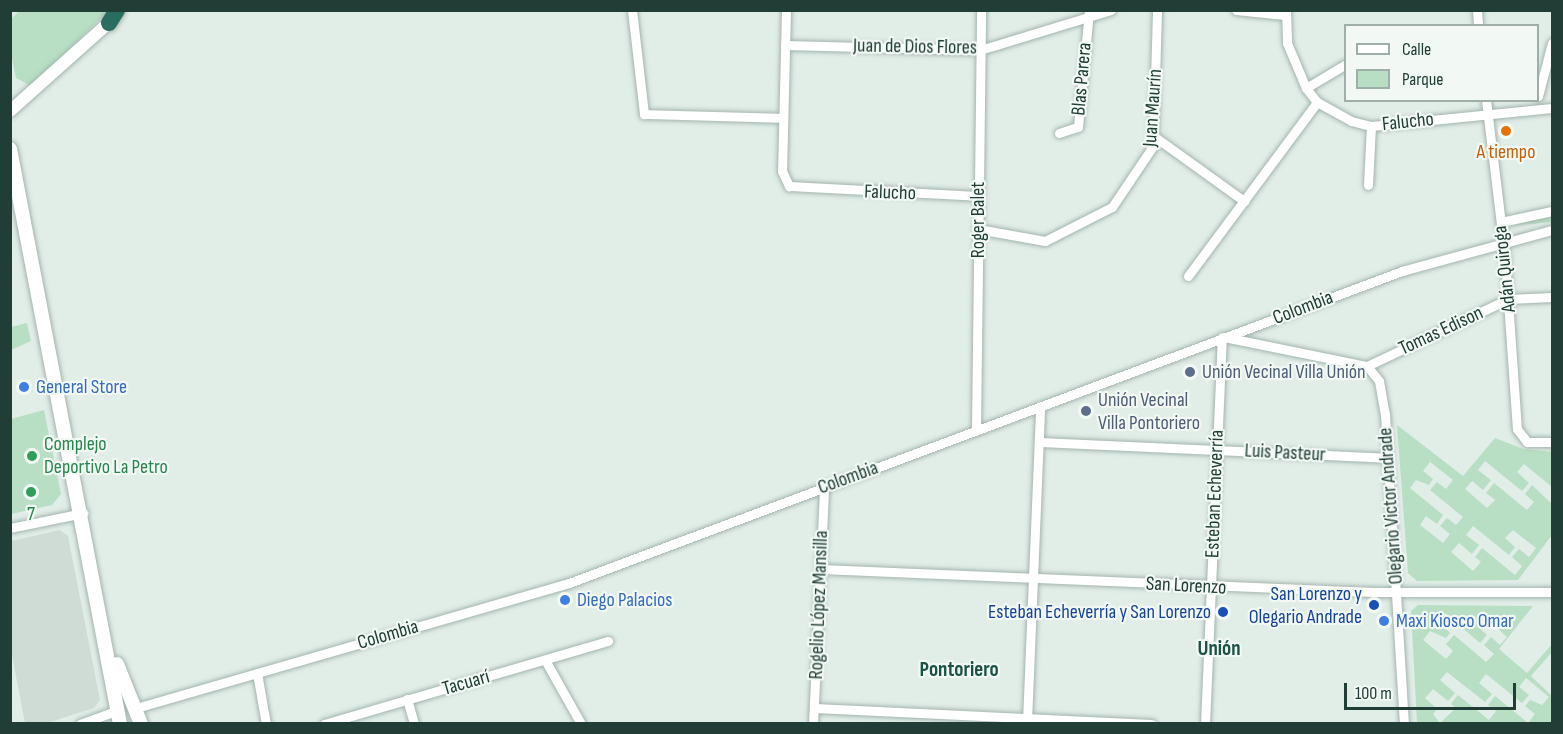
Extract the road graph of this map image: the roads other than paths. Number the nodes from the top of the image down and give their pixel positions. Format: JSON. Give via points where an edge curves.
{"nodes":[{"id":1,"x":632,"y":10,"type":"edge"},
{"id":2,"x":786,"y":10,"type":"edge"},
{"id":3,"x":981,"y":10,"type":"edge"},
{"id":4,"x":1111,"y":10,"type":"edge"},
{"id":5,"x":1157,"y":10,"type":"edge"},
{"id":6,"x":1236,"y":10,"type":"edge"},
{"id":7,"x":1286,"y":13,"type":"edge"},
{"id":8,"x":116,"y":14,"type":"edge"},
{"id":9,"x":1088,"y":14,"type":"edge"},
{"id":10,"x":1552,"y":44,"type":"edge"},
{"id":11,"x":785,"y":45,"type":"junction"},
{"id":12,"x":980,"y":51,"type":"junction"},
{"id":13,"x":1344,"y":65,"type":"edge"},
{"id":14,"x":1306,"y":88,"type":"junction"},
{"id":15,"x":1539,"y":92,"type":"edge"},
{"id":16,"x":1317,"y":102,"type":"junction"},
{"id":17,"x":1486,"y":102,"type":"edge"},
{"id":18,"x":1535,"y":105,"type":"edge"},
{"id":19,"x":1552,"y":108,"type":"edge"},
{"id":20,"x":10,"y":111,"type":"edge"},
{"id":21,"x":1487,"y":114,"type":"junction"},
{"id":22,"x":783,"y":118,"type":"junction"},
{"id":23,"x":1371,"y":126,"type":"junction"},
{"id":24,"x":1059,"y":133,"type":"dead end"},
{"id":25,"x":1155,"y":137,"type":"junction"},
{"id":26,"x":10,"y":149,"type":"edge"},
{"id":27,"x":1368,"y":185,"type":"dead end"},
{"id":28,"x":978,"y":196,"type":"junction"},
{"id":29,"x":1244,"y":201,"type":"junction"},
{"id":30,"x":1552,"y":211,"type":"edge"},
{"id":31,"x":1501,"y":222,"type":"junction"},
{"id":32,"x":978,"y":229,"type":"junction"},
{"id":33,"x":1552,"y":230,"type":"edge"},
{"id":34,"x":1503,"y":240,"type":"junction"},
{"id":35,"x":1188,"y":276,"type":"dead end"},
{"id":36,"x":1552,"y":297,"type":"edge"},
{"id":37,"x":1508,"y":299,"type":"junction"},
{"id":38,"x":1222,"y":337,"type":"junction"},
{"id":39,"x":1367,"y":366,"type":"junction"},
{"id":40,"x":1040,"y":406,"type":"junction"},
{"id":41,"x":976,"y":430,"type":"junction"},
{"id":42,"x":1039,"y":442,"type":"junction"},
{"id":43,"x":1552,"y":442,"type":"edge"},
{"id":44,"x":1217,"y":450,"type":"junction"},
{"id":45,"x":1388,"y":458,"type":"junction"},
{"id":46,"x":824,"y":487,"type":"junction"},
{"id":47,"x":83,"y":513,"type":"junction"},
{"id":48,"x":10,"y":528,"type":"edge"},
{"id":49,"x":820,"y":568,"type":"junction"},
{"id":50,"x":1033,"y":579,"type":"junction"},
{"id":51,"x":1212,"y":587,"type":"junction"},
{"id":52,"x":1397,"y":592,"type":"junction"},
{"id":53,"x":1552,"y":592,"type":"edge"},
{"id":54,"x":103,"y":625,"type":"junction"},
{"id":55,"x":608,"y":641,"type":"dead end"},
{"id":56,"x":545,"y":660,"type":"junction"},
{"id":57,"x":257,"y":673,"type":"junction"},
{"id":58,"x":407,"y":699,"type":"junction"},
{"id":59,"x":136,"y":708,"type":"junction"},
{"id":60,"x":814,"y":708,"type":"junction"},
{"id":61,"x":119,"y":717,"type":"edge"},
{"id":62,"x":1027,"y":721,"type":"edge"},
{"id":63,"x":80,"y":723,"type":"edge"},
{"id":64,"x":141,"y":723,"type":"edge"},
{"id":65,"x":266,"y":723,"type":"edge"},
{"id":66,"x":324,"y":723,"type":"edge"},
{"id":67,"x":414,"y":723,"type":"edge"},
{"id":68,"x":581,"y":723,"type":"edge"},
{"id":69,"x":813,"y":723,"type":"edge"},
{"id":70,"x":1152,"y":723,"type":"edge"},
{"id":71,"x":1204,"y":723,"type":"edge"},
{"id":72,"x":1404,"y":723,"type":"edge"}],
"edges":[{"from":1,"to":22,"type":"street","via":[[644,114]]},
{"from":2,"to":11,"type":"street"},
{"from":3,"to":12,"type":"street","name":"Roger Balet"},
{"from":4,"to":9,"type":"street","name":"Juan de Dios Flores"},
{"from":5,"to":25,"type":"street","name":"Juan Maurín"},
{"from":6,"to":7,"type":"street"},
{"from":7,"to":14,"type":"street","via":[[1287,43]]},
{"from":8,"to":20,"type":"street"},
{"from":9,"to":12,"type":"street","name":"Juan de Dios Flores"},
{"from":9,"to":24,"type":"street","name":"Blas Parera","via":[[1078,127]]},
{"from":10,"to":15,"type":"street"},
{"from":11,"to":12,"type":"street","name":"Juan de Dios Flores"},
{"from":11,"to":22,"type":"street"},
{"from":12,"to":28,"type":"street","name":"Roger Balet"},
{"from":13,"to":14,"type":"street"},
{"from":14,"to":16,"type":"street"},
{"from":16,"to":23,"type":"street","name":"Falucho"},
{"from":16,"to":29,"type":"street"},
{"from":17,"to":21,"type":"street","name":"Adán Quiroga"},
{"from":18,"to":19,"type":"street","name":"Falucho"},
{"from":18,"to":21,"type":"street","name":"Falucho"},
{"from":21,"to":23,"type":"street","name":"Falucho"},
{"from":21,"to":31,"type":"street","name":"Adán Quiroga"},
{"from":22,"to":28,"type":"street","name":"Falucho","via":[[784,179],[802,190]]},
{"from":23,"to":27,"type":"street","name":"Falucho"},
{"from":25,"to":29,"type":"street"},
{"from":25,"to":32,"type":"street","name":"Juan Maurín","via":[[1149,157],[1112,207],[1095,219],[1036,242]]},
{"from":26,"to":47,"type":"main road"},
{"from":28,"to":32,"type":"street","name":"Roger Balet"},
{"from":29,"to":35,"type":"street"},
{"from":30,"to":31,"type":"street"},
{"from":31,"to":34,"type":"street","name":"Adán Quiroga"},
{"from":32,"to":41,"type":"street","name":"Roger Balet"},
{"from":33,"to":34,"type":"street","name":"Colombia"},
{"from":34,"to":37,"type":"street","name":"Adán Quiroga"},
{"from":34,"to":38,"type":"street","name":"Colombia"},
{"from":36,"to":37,"type":"street","name":"Tomas Edison"},
{"from":37,"to":39,"type":"street","name":"Tomas Edison"},
{"from":37,"to":43,"type":"street","name":"Adán Quiroga","via":[[1521,438]]},
{"from":38,"to":39,"type":"street"},
{"from":38,"to":40,"type":"street","name":"Colombia"},
{"from":38,"to":44,"type":"street","name":"Esteban Echeverría"},
{"from":39,"to":45,"type":"street","name":"Olegario Victor Andrade","via":[[1383,395]]},
{"from":40,"to":41,"type":"street","name":"Colombia"},
{"from":40,"to":42,"type":"street"},
{"from":41,"to":46,"type":"street","name":"Colombia"},
{"from":42,"to":44,"type":"street","name":"Luis Pasteur"},
{"from":42,"to":50,"type":"street"},
{"from":44,"to":45,"type":"street","name":"Luis Pasteur"},
{"from":44,"to":51,"type":"street","name":"Esteban Echeverría"},
{"from":45,"to":52,"type":"street","name":"Olegario Victor Andrade"},
{"from":46,"to":49,"type":"street","name":"Rogelio López Mansilla"},
{"from":46,"to":57,"type":"street","name":"Colombia","via":[[569,583]]},
{"from":47,"to":48,"type":"street"},
{"from":47,"to":54,"type":"main road"},
{"from":49,"to":50,"type":"street","name":"San Lorenzo"},
{"from":49,"to":60,"type":"street","name":"Rogelio López Mansilla"},
{"from":50,"to":51,"type":"street","name":"San Lorenzo"},
{"from":50,"to":62,"type":"street"},
{"from":51,"to":52,"type":"street","name":"San Lorenzo"},
{"from":51,"to":71,"type":"street","name":"Esteban Echeverría"},
{"from":52,"to":53,"type":"street","name":"San Lorenzo"},
{"from":52,"to":72,"type":"street","name":"Olegario Victor Andrade"},
{"from":54,"to":59,"type":"main road"},
{"from":54,"to":61,"type":"main road"},
{"from":55,"to":56,"type":"street","name":"Tacuarí"},
{"from":56,"to":58,"type":"street","name":"Tacuarí"},
{"from":56,"to":68,"type":"street"},
{"from":57,"to":59,"type":"street","name":"Colombia"},
{"from":57,"to":65,"type":"street"},
{"from":58,"to":66,"type":"street","name":"Tacuarí"},
{"from":58,"to":67,"type":"street"},
{"from":59,"to":64,"type":"main road"},
{"from":60,"to":62,"type":"street"},
{"from":60,"to":69,"type":"street","name":"Rogelio López Mansilla"},
{"from":61,"to":63,"type":"street"},
{"from":62,"to":70,"type":"street"}]}
